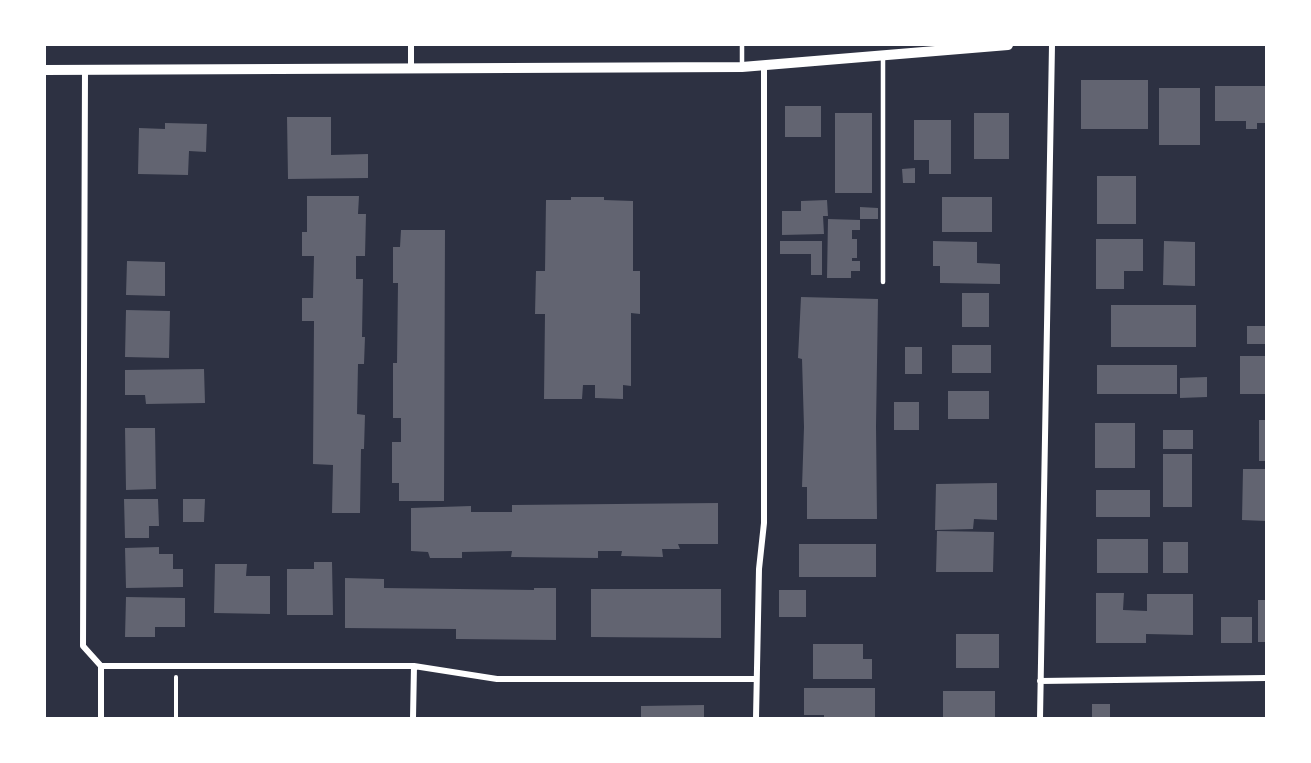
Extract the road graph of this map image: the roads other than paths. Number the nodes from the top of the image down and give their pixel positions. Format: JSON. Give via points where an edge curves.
{"nodes":[{"id":1,"x":411,"y":45,"type":"edge"},
{"id":2,"x":742,"y":45,"type":"edge"},
{"id":3,"x":1008,"y":45,"type":"edge"},
{"id":4,"x":1052,"y":45,"type":"edge"},
{"id":5,"x":883,"y":56,"type":"junction"},
{"id":6,"x":764,"y":66,"type":"junction"},
{"id":7,"x":742,"y":67,"type":"junction"},
{"id":8,"x":411,"y":68,"type":"junction"},
{"id":9,"x":85,"y":69,"type":"junction"},
{"id":10,"x":45,"y":70,"type":"edge"},
{"id":11,"x":884,"y":282,"type":"dead end"},
{"id":12,"x":101,"y":666,"type":"junction"},
{"id":13,"x":414,"y":666,"type":"junction"},
{"id":14,"x":1266,"y":678,"type":"edge"},
{"id":15,"x":756,"y":679,"type":"junction"},
{"id":16,"x":1040,"y":681,"type":"junction"},
{"id":17,"x":101,"y":718,"type":"edge"},
{"id":18,"x":413,"y":718,"type":"edge"},
{"id":19,"x":756,"y":718,"type":"edge"},
{"id":20,"x":1040,"y":718,"type":"edge"}],
"edges":[{"from":1,"to":8,"type":"street"},
{"from":2,"to":7,"type":"lane"},
{"from":3,"to":5,"type":"street"},
{"from":4,"to":16,"type":"street"},
{"from":5,"to":6,"type":"street"},
{"from":5,"to":11,"type":"lane"},
{"from":6,"to":7,"type":"street"},
{"from":6,"to":15,"type":"street","via":[[764,523]]},
{"from":7,"to":8,"type":"street"},
{"from":8,"to":9,"type":"street"},
{"from":9,"to":10,"type":"street"},
{"from":9,"to":12,"type":"street","via":[[84,646]]},
{"from":12,"to":13,"type":"street"},
{"from":12,"to":17,"type":"street"},
{"from":13,"to":15,"type":"street","via":[[497,679]]},
{"from":13,"to":18,"type":"street"},
{"from":14,"to":16,"type":"street"},
{"from":15,"to":19,"type":"street"},
{"from":16,"to":20,"type":"street"}]}
